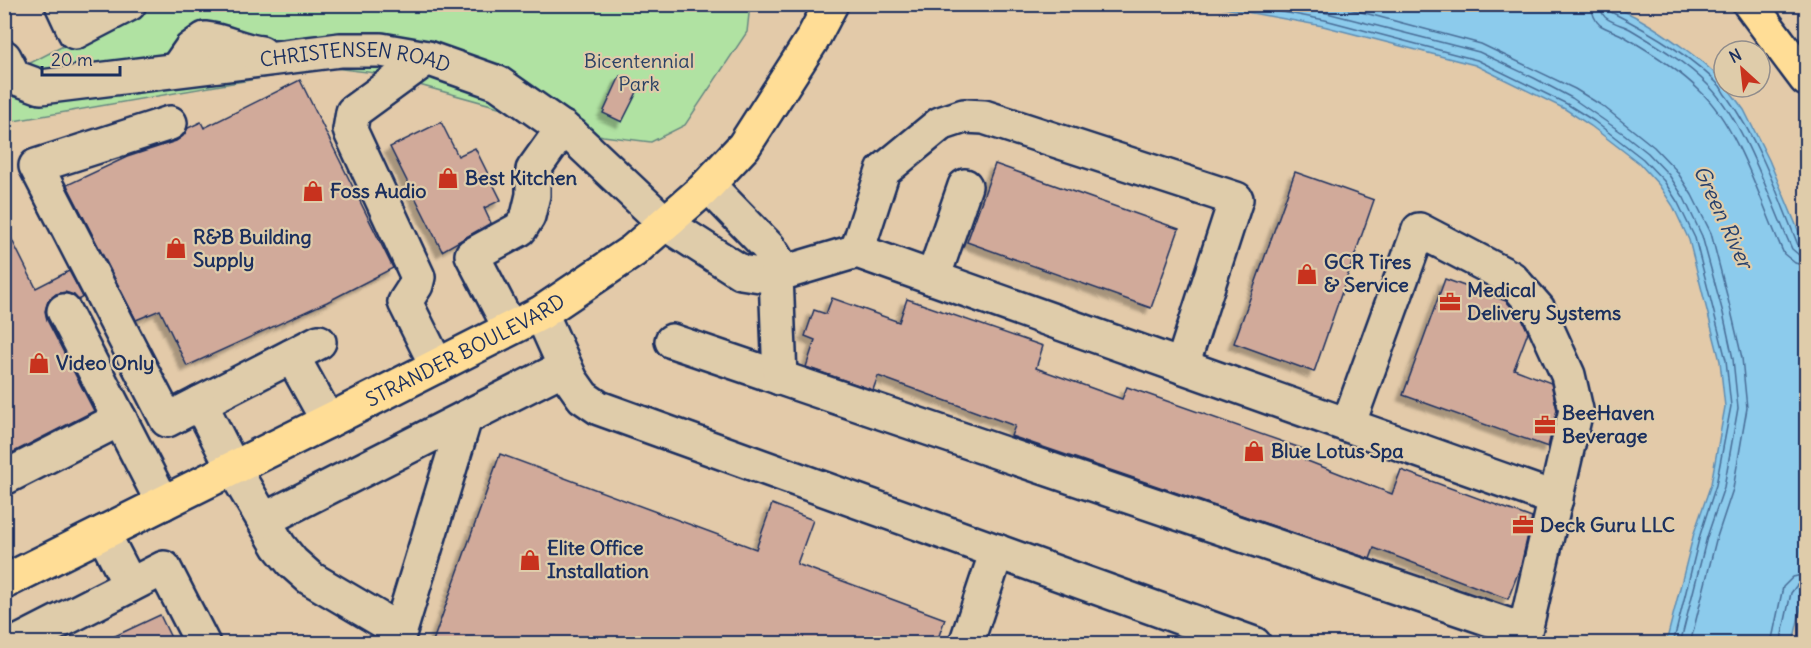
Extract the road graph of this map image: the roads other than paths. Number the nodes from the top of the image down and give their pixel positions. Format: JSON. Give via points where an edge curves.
{"nodes":[{"id":1,"x":62,"y":4,"type":"edge"},
{"id":2,"x":129,"y":4,"type":"edge"},
{"id":3,"x":831,"y":4,"type":"edge"},
{"id":4,"x":1750,"y":4,"type":"edge"},
{"id":5,"x":4,"y":57,"type":"edge"},
{"id":6,"x":427,"y":58,"type":"junction"},
{"id":7,"x":1806,"y":78,"type":"edge"},
{"id":8,"x":170,"y":123,"type":"dead end"},
{"id":9,"x":563,"y":128,"type":"junction"},
{"id":10,"x":708,"y":185,"type":"junction"},
{"id":11,"x":965,"y":186,"type":"dead end"},
{"id":12,"x":666,"y":224,"type":"junction"},
{"id":13,"x":857,"y":251,"type":"junction"},
{"id":14,"x":776,"y":275,"type":"junction"},
{"id":15,"x":933,"y":278,"type":"junction"},
{"id":16,"x":64,"y":311,"type":"dead end"},
{"id":17,"x":540,"y":313,"type":"junction"},
{"id":18,"x":510,"y":328,"type":"junction"},
{"id":19,"x":672,"y":340,"type":"dead end"},
{"id":20,"x":437,"y":366,"type":"junction"},
{"id":21,"x":1182,"y":366,"type":"junction"},
{"id":22,"x":565,"y":367,"type":"junction"},
{"id":23,"x":780,"y":378,"type":"junction"},
{"id":24,"x":200,"y":403,"type":"junction"},
{"id":25,"x":465,"y":418,"type":"junction"},
{"id":26,"x":120,"y":419,"type":"junction"},
{"id":27,"x":328,"y":421,"type":"junction"},
{"id":28,"x":1348,"y":425,"type":"junction"},
{"id":29,"x":233,"y":468,"type":"junction"},
{"id":30,"x":4,"y":478,"type":"edge"},
{"id":31,"x":1556,"y":499,"type":"junction"},
{"id":32,"x":163,"y":503,"type":"junction"},
{"id":33,"x":264,"y":520,"type":"junction"},
{"id":34,"x":103,"y":533,"type":"junction"},
{"id":35,"x":997,"y":551,"type":"junction"},
{"id":36,"x":4,"y":582,"type":"edge"},
{"id":37,"x":130,"y":585,"type":"junction"},
{"id":38,"x":15,"y":644,"type":"edge"},
{"id":39,"x":203,"y":644,"type":"edge"},
{"id":40,"x":966,"y":644,"type":"edge"},
{"id":41,"x":1254,"y":644,"type":"edge"}],
"edges":[{"from":1,"to":2,"type":"street","via":[[75,32]]},
{"from":3,"to":10,"type":"main road","name":"STRANDER BOULEVARD","via":[[744,146]]},
{"from":4,"to":7,"type":"main road"},
{"from":5,"to":6,"type":"street","name":"CHRISTENSEN ROAD","via":[[15,77],[41,87],[177,69],[191,49],[205,39],[246,51],[289,55],[381,50]]},
{"from":6,"to":9,"type":"street","name":"CHRISTENSEN ROAD","via":[[498,83]]},
{"from":6,"to":20,"type":"street","via":[[353,112],[350,130],[418,277],[405,302]]},
{"from":8,"to":24,"type":"street","via":[[36,166],[166,420]]},
{"from":9,"to":12,"type":"street","name":"CHRISTENSEN ROAD"},
{"from":9,"to":18,"type":"street","via":[[533,170],[533,195],[520,229],[472,255]]},
{"from":10,"to":12,"type":"main road","name":"STRANDER BOULEVARD"},
{"from":10,"to":14,"type":"street","via":[[769,248],[776,258]]},
{"from":11,"to":15,"type":"street"},
{"from":12,"to":14,"type":"street","name":"CHRISTENSEN ROAD","via":[[741,272]]},
{"from":12,"to":17,"type":"main road","name":"STRANDER BOULEVARD","via":[[633,251]]},
{"from":13,"to":14,"type":"street"},
{"from":13,"to":15,"type":"street"},
{"from":13,"to":21,"type":"street","via":[[883,171],[940,124],[963,116],[984,117],[1236,199]]},
{"from":14,"to":23,"type":"street"},
{"from":15,"to":21,"type":"street"},
{"from":16,"to":26,"type":"street"},
{"from":17,"to":18,"type":"main road","name":"STRANDER BOULEVARD"},
{"from":17,"to":22,"type":"street"},
{"from":18,"to":20,"type":"main road","name":"STRANDER BOULEVARD"},
{"from":19,"to":23,"type":"street"},
{"from":20,"to":27,"type":"main road","name":"STRANDER BOULEVARD"},
{"from":21,"to":28,"type":"street"},
{"from":22,"to":25,"type":"street"},
{"from":22,"to":35,"type":"street","via":[[583,397],[599,408]]},
{"from":23,"to":31,"type":"street","via":[[1524,631]]},
{"from":24,"to":27,"type":"street","via":[[306,349]]},
{"from":24,"to":29,"type":"street"},
{"from":25,"to":33,"type":"street"},
{"from":25,"to":33,"type":"street","via":[[400,631],[310,578],[279,546]]},
{"from":26,"to":30,"type":"street"},
{"from":26,"to":32,"type":"street"},
{"from":27,"to":29,"type":"main road","name":"STRANDER BOULEVARD"},
{"from":28,"to":31,"type":"street"},
{"from":28,"to":31,"type":"street","via":[[1419,230],[1511,278],[1538,309],[1568,375],[1576,410]]},
{"from":29,"to":32,"type":"main road","name":"STRANDER BOULEVARD"},
{"from":29,"to":33,"type":"street"},
{"from":32,"to":34,"type":"main road","name":"STRANDER BOULEVARD"},
{"from":34,"to":36,"type":"main road","name":"STRANDER BOULEVARD"},
{"from":34,"to":37,"type":"street"},
{"from":35,"to":40,"type":"street"},
{"from":35,"to":41,"type":"street"},
{"from":37,"to":38,"type":"street"},
{"from":37,"to":39,"type":"street","via":[[164,568]]}]}
